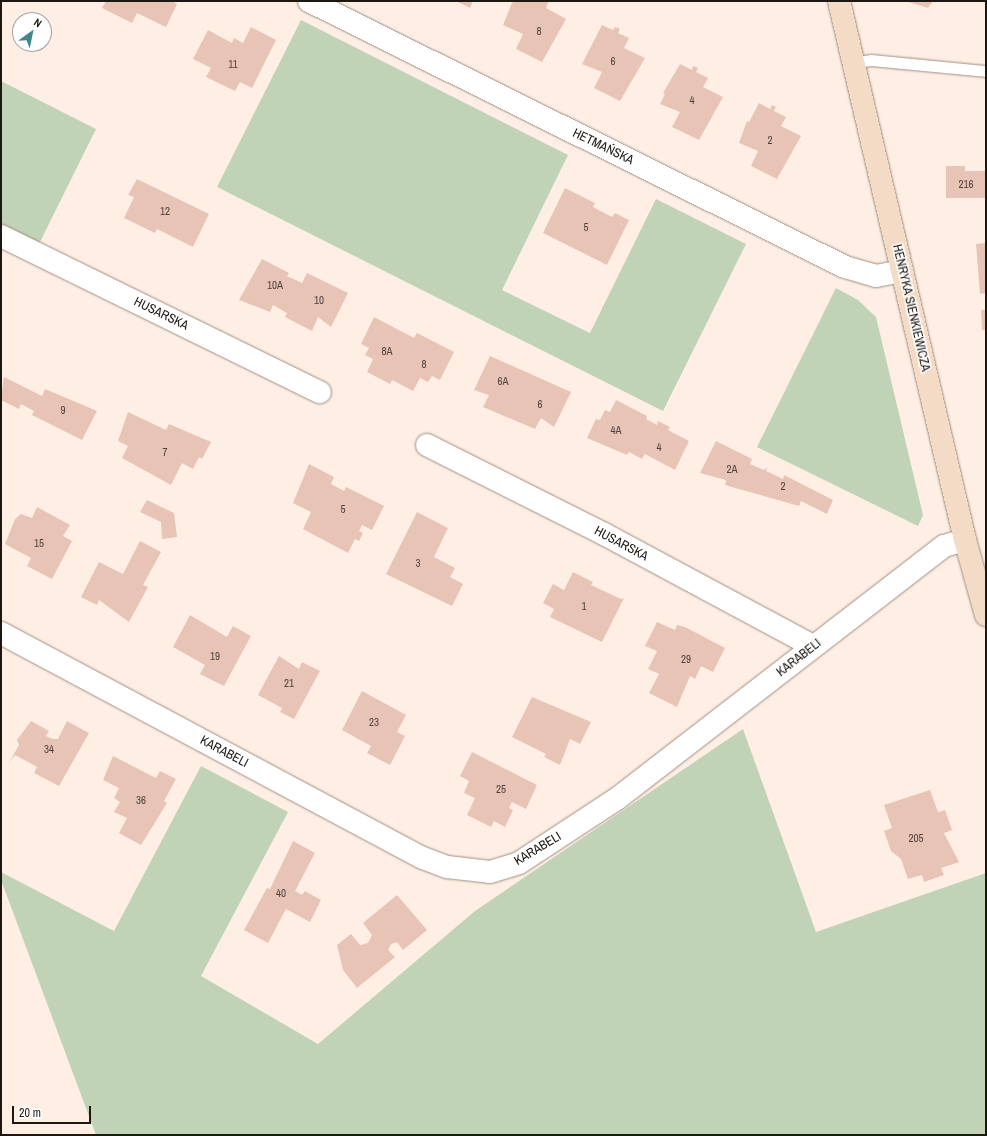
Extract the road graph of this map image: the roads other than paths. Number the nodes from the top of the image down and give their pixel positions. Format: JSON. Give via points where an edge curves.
{"nodes":[{"id":1,"x":309,"y":1,"type":"edge"},
{"id":2,"x":839,"y":1,"type":"edge"},
{"id":3,"x":853,"y":62,"type":"junction"},
{"id":4,"x":986,"y":71,"type":"edge"},
{"id":5,"x":1,"y":236,"type":"edge"},
{"id":6,"x":902,"y":272,"type":"junction"},
{"id":7,"x":320,"y":392,"type":"dead end"},
{"id":8,"x":427,"y":445,"type":"dead end"},
{"id":9,"x":965,"y":540,"type":"junction"},
{"id":10,"x":986,"y":615,"type":"edge"},
{"id":11,"x":1,"y":633,"type":"edge"},
{"id":12,"x":814,"y":646,"type":"junction"}],
"edges":[{"from":1,"to":6,"type":"street","name":"HETMAŃSKA","via":[[845,267],[876,276]]},
{"from":2,"to":3,"type":"street","name":"HENRYKA SIENKIEWICZA"},
{"from":3,"to":4,"type":"lane","via":[[871,60]]},
{"from":3,"to":6,"type":"street","name":"HENRYKA SIENKIEWICZA"},
{"from":5,"to":7,"type":"street","name":"HUSARSKA"},
{"from":6,"to":9,"type":"street","name":"HENRYKA SIENKIEWICZA"},
{"from":8,"to":12,"type":"street","name":"HUSARSKA","via":[[604,534]]},
{"from":9,"to":10,"type":"street","name":"HENRYKA SIENKIEWICZA"},
{"from":9,"to":12,"type":"street","name":"KARABELI","via":[[944,546]]},
{"from":11,"to":12,"type":"street","name":"KARABELI","via":[[423,858],[447,867],[490,872],[519,863],[618,798]]}]}
